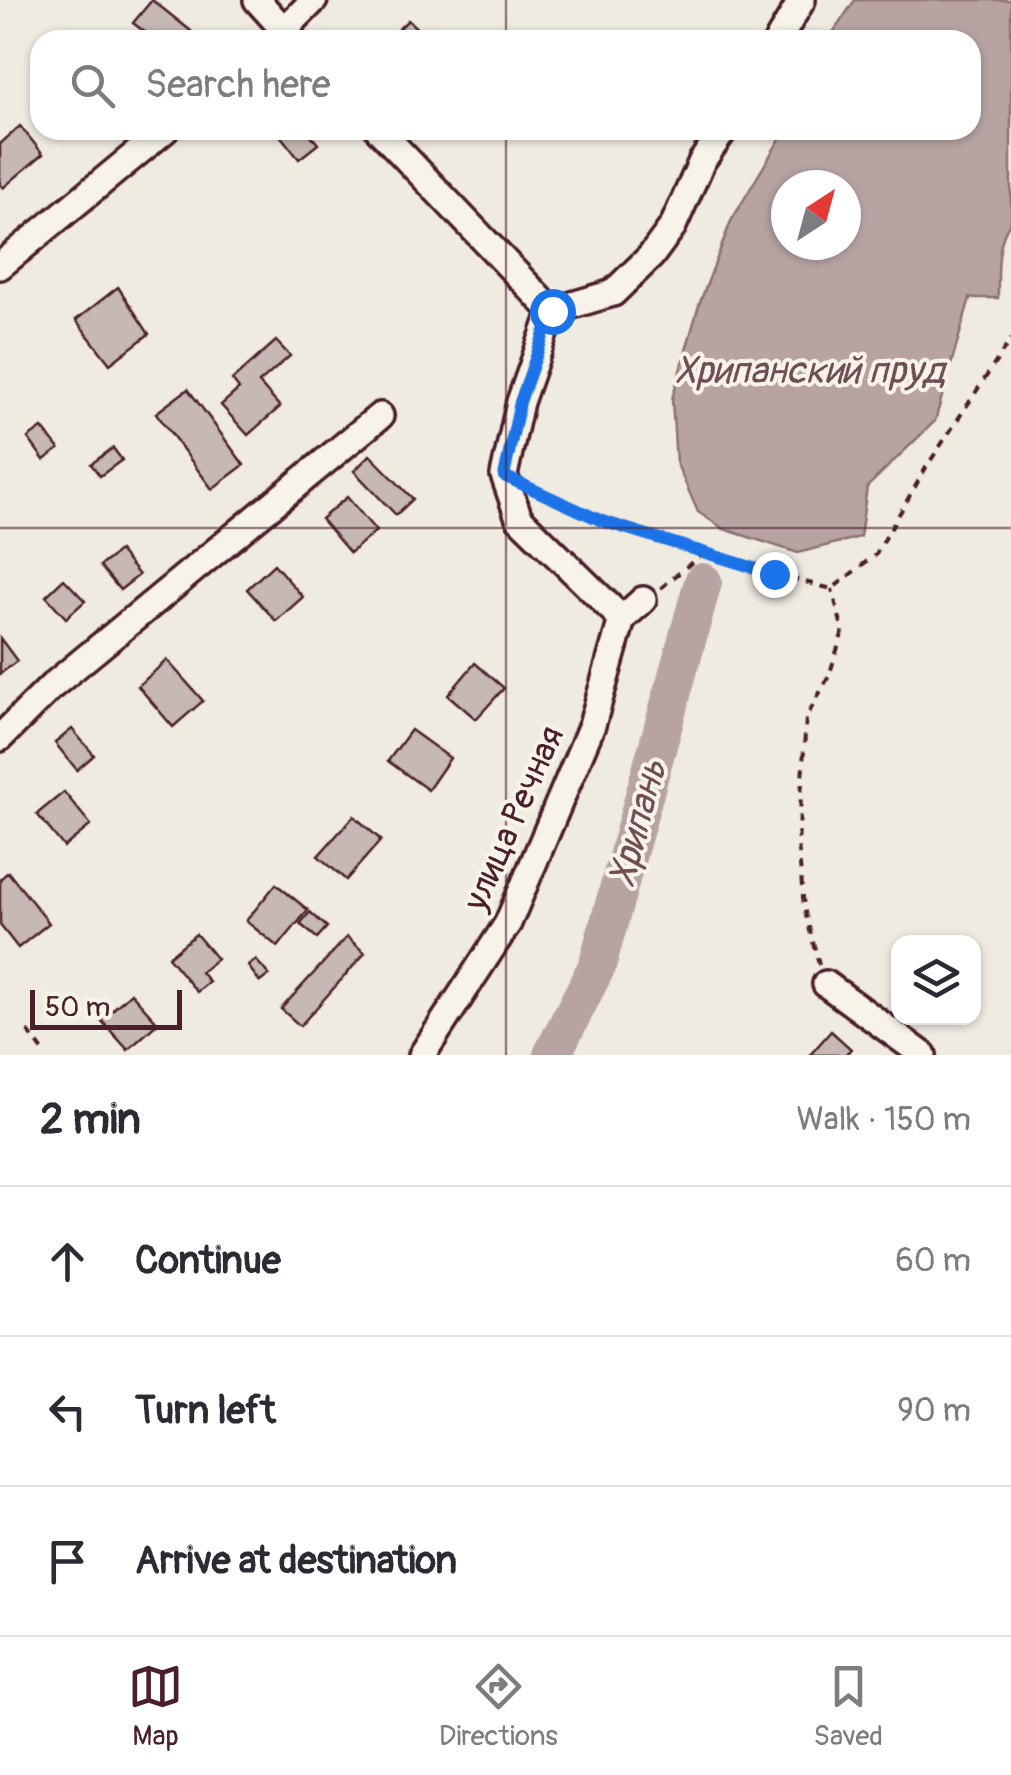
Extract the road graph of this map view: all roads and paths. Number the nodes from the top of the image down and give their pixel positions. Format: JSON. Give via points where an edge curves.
{"nodes":[{"id":1,"x":257,"y":0,"type":"edge"},
{"id":2,"x":314,"y":0,"type":"edge"},
{"id":3,"x":802,"y":0,"type":"edge"},
{"id":4,"x":279,"y":30,"type":"edge"},
{"id":5,"x":290,"y":30,"type":"edge"},
{"id":6,"x":784,"y":30,"type":"edge"},
{"id":7,"x":153,"y":140,"type":"edge"},
{"id":8,"x":389,"y":140,"type":"edge"},
{"id":9,"x":717,"y":140,"type":"edge"},
{"id":10,"x":0,"y":266,"type":"edge"},
{"id":11,"x":552,"y":311,"type":"junction"},
{"id":12,"x":1011,"y":339,"type":"edge"},
{"id":13,"x":380,"y":416,"type":"dead end"},
{"id":14,"x":504,"y":476,"type":"junction"},
{"id":15,"x":703,"y":553,"type":"junction"},
{"id":16,"x":832,"y":589,"type":"junction"},
{"id":17,"x":644,"y":600,"type":"joint"},
{"id":18,"x":622,"y":619,"type":"junction"},
{"id":19,"x":0,"y":738,"type":"edge"},
{"id":20,"x":826,"y":984,"type":"joint"},
{"id":21,"x":28,"y":1031,"type":"dead end"},
{"id":22,"x":46,"y":1055,"type":"edge"},
{"id":23,"x":422,"y":1055,"type":"edge"},
{"id":24,"x":923,"y":1055,"type":"edge"}],
"edges":[{"from":1,"to":4,"type":"street"},
{"from":2,"to":5,"type":"street"},
{"from":3,"to":6,"type":"street"},
{"from":7,"to":10,"type":"street"},
{"from":8,"to":11,"type":"street"},
{"from":9,"to":11,"type":"street","via":[[651,256],[612,293]]},
{"from":11,"to":14,"type":"street","via":[[520,402]]},
{"from":12,"to":16,"type":"path","via":[[876,554]]},
{"from":13,"to":19,"type":"street","via":[[52,686]]},
{"from":14,"to":15,"type":"path","via":[[602,521]]},
{"from":14,"to":18,"type":"street","via":[[519,518]]},
{"from":15,"to":16,"type":"path"},
{"from":15,"to":17,"type":"path"},
{"from":16,"to":20,"type":"path","via":[[843,631],[830,676],[806,718],[798,844],[810,936]]},
{"from":17,"to":18,"type":"street"},
{"from":18,"to":23,"type":"street","name":"улица Речная","via":[[592,726],[508,923]]},
{"from":20,"to":24,"type":"street"},
{"from":21,"to":22,"type":"path"}]}
